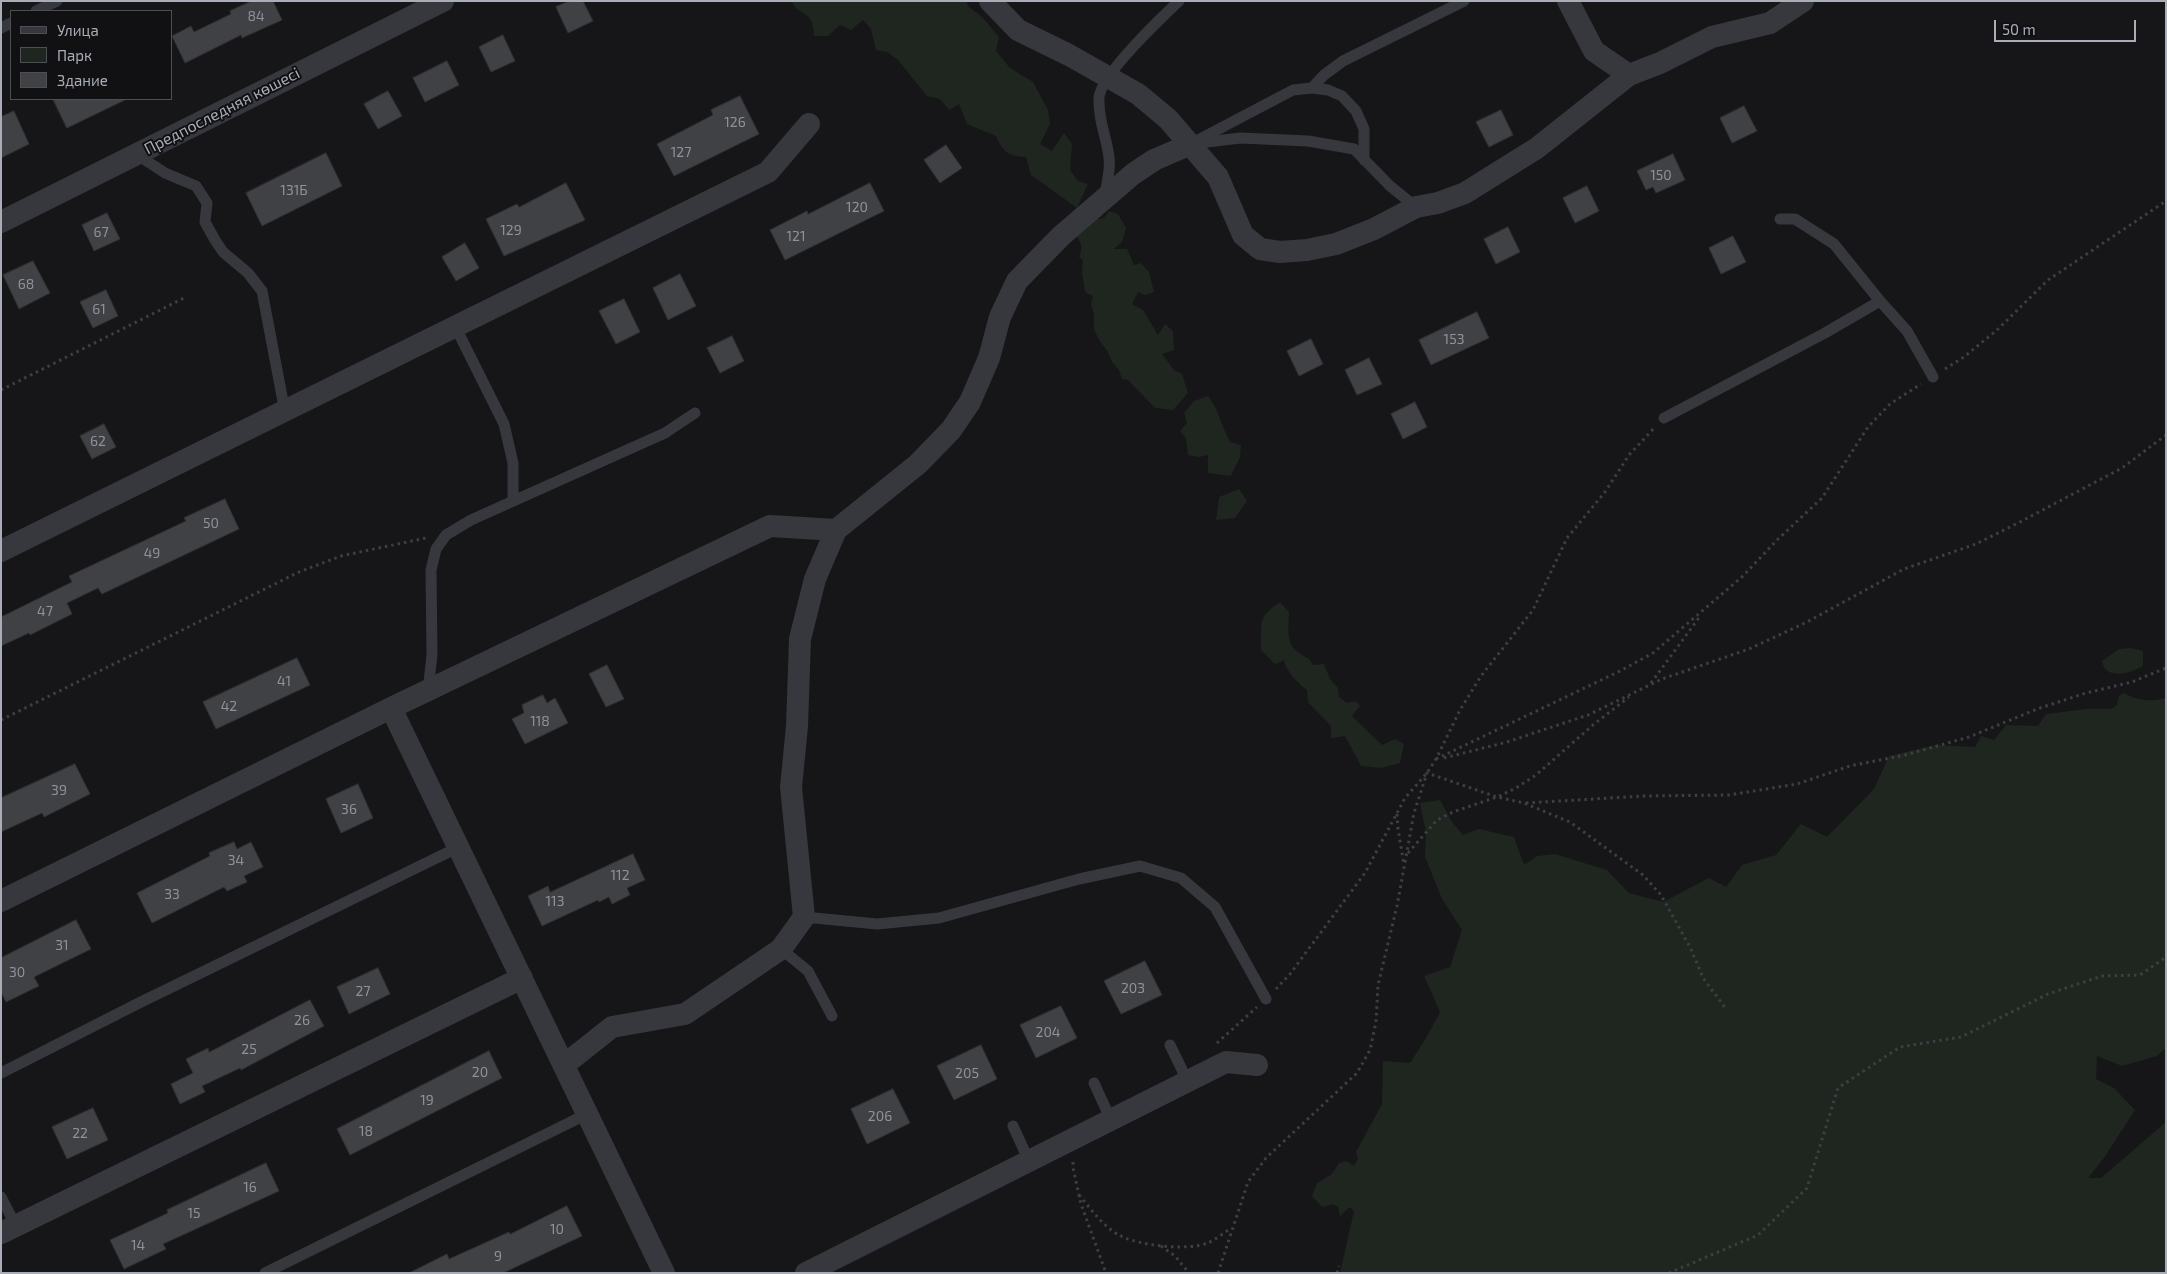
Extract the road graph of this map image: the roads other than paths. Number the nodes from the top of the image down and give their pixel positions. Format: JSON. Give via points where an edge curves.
{"nodes":[{"id":1,"x":56,"y":1,"type":"edge"},
{"id":2,"x":443,"y":1,"type":"edge"},
{"id":3,"x":990,"y":1,"type":"edge"},
{"id":4,"x":1179,"y":1,"type":"edge"},
{"id":5,"x":1464,"y":1,"type":"edge"},
{"id":6,"x":1568,"y":1,"type":"edge"},
{"id":7,"x":1803,"y":1,"type":"edge"},
{"id":8,"x":38,"y":10,"type":"edge"},
{"id":9,"x":1629,"y":75,"type":"junction"},
{"id":10,"x":1108,"y":77,"type":"junction"},
{"id":11,"x":1312,"y":88,"type":"junction"},
{"id":12,"x":809,"y":124,"type":"dead end"},
{"id":13,"x":1191,"y":144,"type":"junction"},
{"id":14,"x":136,"y":154,"type":"junction"},
{"id":15,"x":1364,"y":160,"type":"junction"},
{"id":16,"x":1104,"y":198,"type":"junction"},
{"id":17,"x":1416,"y":207,"type":"junction"},
{"id":18,"x":1780,"y":219,"type":"dead end"},
{"id":19,"x":1,"y":222,"type":"edge"},
{"id":20,"x":1880,"y":301,"type":"junction"},
{"id":21,"x":456,"y":328,"type":"junction"},
{"id":22,"x":1933,"y":376,"type":"road end"},
{"id":23,"x":285,"y":412,"type":"junction"},
{"id":24,"x":695,"y":413,"type":"dead end"},
{"id":25,"x":1664,"y":418,"type":"road end"},
{"id":26,"x":514,"y":501,"type":"junction"},
{"id":27,"x":836,"y":530,"type":"junction"},
{"id":28,"x":1,"y":552,"type":"edge"},
{"id":29,"x":428,"y":691,"type":"junction"},
{"id":30,"x":392,"y":708,"type":"junction"},
{"id":31,"x":459,"y":847,"type":"junction"},
{"id":32,"x":1,"y":901,"type":"edge"},
{"id":33,"x":804,"y":917,"type":"junction"},
{"id":34,"x":781,"y":949,"type":"junction"},
{"id":35,"x":522,"y":978,"type":"junction"},
{"id":36,"x":1266,"y":999,"type":"road end"},
{"id":37,"x":832,"y":1016,"type":"dead end"},
{"id":38,"x":1170,"y":1045,"type":"dead end"},
{"id":39,"x":564,"y":1065,"type":"junction"},
{"id":40,"x":1258,"y":1065,"type":"dead end"},
{"id":41,"x":1,"y":1073,"type":"edge"},
{"id":42,"x":1188,"y":1082,"type":"junction"},
{"id":43,"x":1094,"y":1083,"type":"dead end"},
{"id":44,"x":587,"y":1114,"type":"junction"},
{"id":45,"x":1111,"y":1120,"type":"junction"},
{"id":46,"x":1013,"y":1126,"type":"dead end"},
{"id":47,"x":1029,"y":1161,"type":"junction"},
{"id":48,"x":1,"y":1197,"type":"edge"},
{"id":49,"x":9,"y":1230,"type":"edge"},
{"id":50,"x":265,"y":1273,"type":"edge"},
{"id":51,"x":664,"y":1273,"type":"edge"},
{"id":52,"x":806,"y":1273,"type":"edge"}],
"edges":[{"from":1,"to":8,"type":"lane"},
{"from":2,"to":14,"type":"street","name":"Предпоследняя көшесі"},
{"from":3,"to":10,"type":"street","via":[[1018,30]]},
{"from":4,"to":10,"type":"lane","via":[[1151,27]]},
{"from":5,"to":11,"type":"lane","via":[[1343,61]]},
{"from":6,"to":9,"type":"street","via":[[1594,52]]},
{"from":7,"to":9,"type":"street","via":[[1770,23],[1712,37]]},
{"from":9,"to":17,"type":"street","via":[[1537,148],[1465,193]]},
{"from":10,"to":13,"type":"street","via":[[1138,94]]},
{"from":10,"to":16,"type":"lane","via":[[1099,96],[1101,126],[1110,159]]},
{"from":11,"to":13,"type":"lane","via":[[1293,90]]},
{"from":11,"to":15,"type":"lane","via":[[1342,96],[1356,111],[1364,129]]},
{"from":12,"to":21,"type":"street","via":[[768,172]]},
{"from":13,"to":15,"type":"lane","via":[[1240,138],[1308,141],[1354,149]]},
{"from":13,"to":16,"type":"street","via":[[1154,160]]},
{"from":13,"to":17,"type":"street","via":[[1218,177],[1243,235],[1260,249],[1280,252],[1336,244],[1374,230]]},
{"from":14,"to":19,"type":"street","name":"Предпоследняя көшесі"},
{"from":14,"to":23,"type":"lane","via":[[165,173],[196,186],[207,203],[205,222],[214,240],[262,291]]},
{"from":15,"to":17,"type":"lane"},
{"from":16,"to":27,"type":"street","via":[[1017,281],[1000,317],[978,385],[951,430],[918,464]]},
{"from":18,"to":20,"type":"lane","via":[[1795,219],[1834,244]]},
{"from":20,"to":22,"type":"lane","via":[[1907,331]]},
{"from":20,"to":25,"type":"lane"},
{"from":21,"to":23,"type":"street"},
{"from":21,"to":26,"type":"lane","via":[[504,424],[513,463]]},
{"from":23,"to":28,"type":"street"},
{"from":24,"to":26,"type":"lane","via":[[665,433]]},
{"from":26,"to":29,"type":"lane","via":[[446,535],[436,549],[431,570],[432,655]]},
{"from":27,"to":29,"type":"street","via":[[770,526]]},
{"from":27,"to":33,"type":"street","via":[[815,579],[800,639],[791,787]]},
{"from":29,"to":30,"type":"street"},
{"from":30,"to":31,"type":"street"},
{"from":30,"to":32,"type":"street"},
{"from":31,"to":35,"type":"street"},
{"from":31,"to":41,"type":"lane"},
{"from":33,"to":34,"type":"street"},
{"from":33,"to":36,"type":"lane","via":[[877,924],[940,918],[1079,879],[1140,866],[1181,878],[1215,907]]},
{"from":34,"to":37,"type":"lane","via":[[808,972]]},
{"from":34,"to":39,"type":"street","via":[[685,1014],[612,1027]]},
{"from":35,"to":39,"type":"street"},
{"from":35,"to":49,"type":"street"},
{"from":38,"to":42,"type":"lane"},
{"from":39,"to":44,"type":"street"},
{"from":40,"to":42,"type":"street","via":[[1226,1062]]},
{"from":42,"to":45,"type":"street"},
{"from":43,"to":45,"type":"lane"},
{"from":44,"to":50,"type":"lane"},
{"from":44,"to":51,"type":"street"},
{"from":45,"to":47,"type":"street"},
{"from":46,"to":47,"type":"lane"},
{"from":47,"to":52,"type":"street"},
{"from":48,"to":49,"type":"lane"}]}
